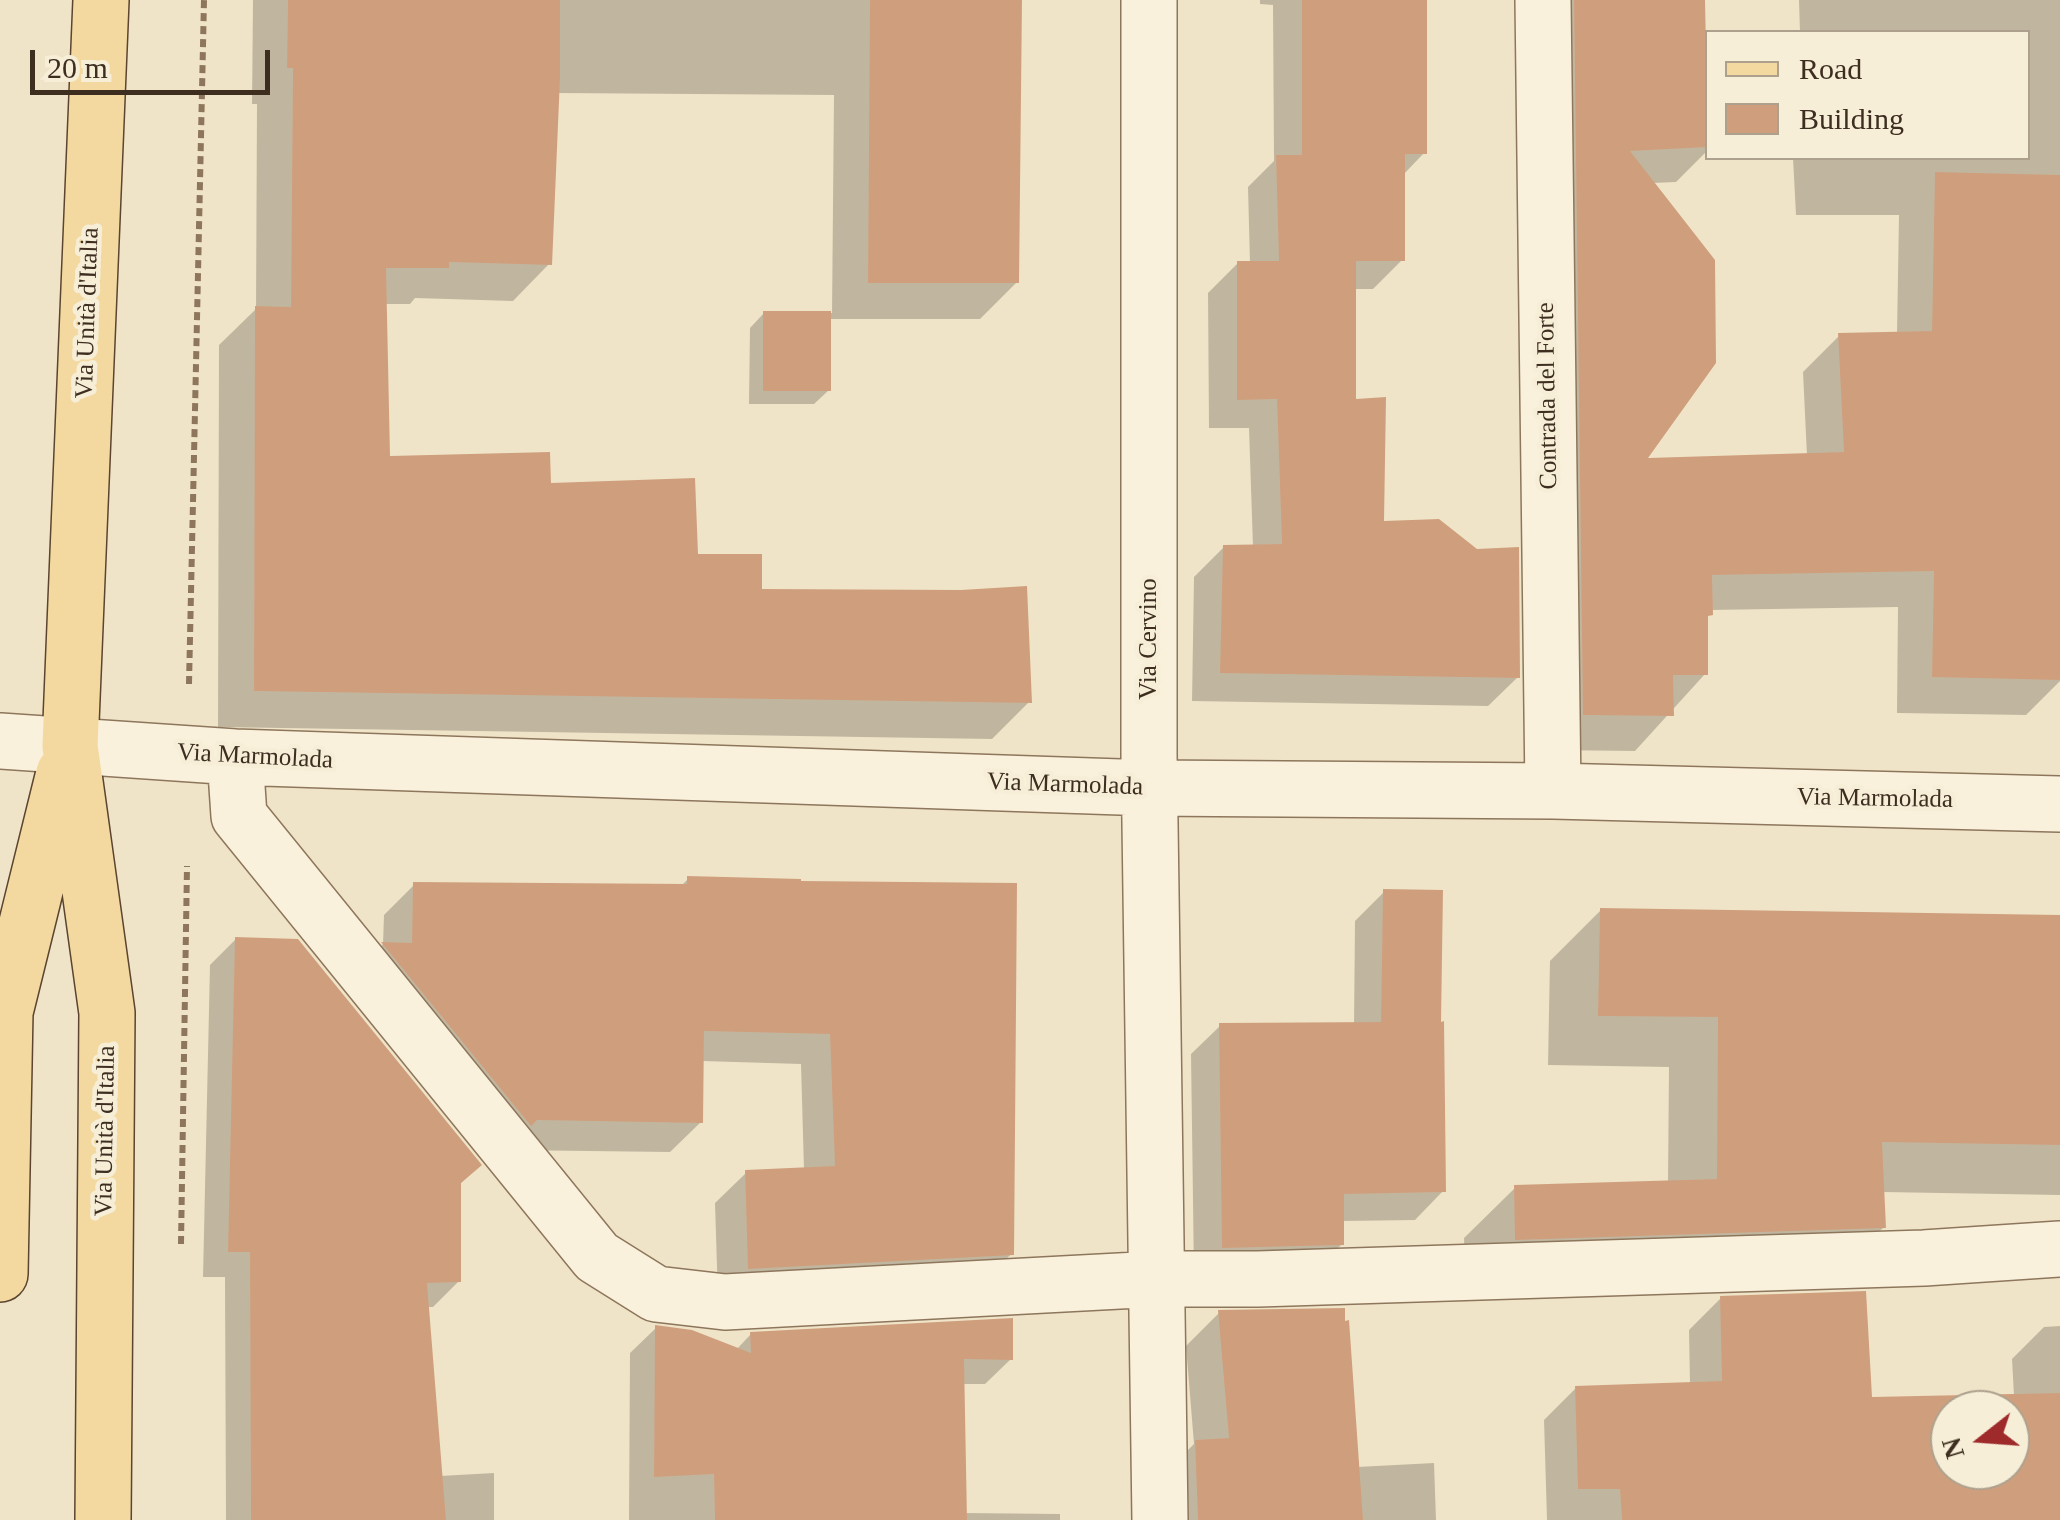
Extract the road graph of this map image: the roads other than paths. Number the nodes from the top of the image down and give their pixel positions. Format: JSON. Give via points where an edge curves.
{"nodes":[{"id":1,"x":101,"y":0,"type":"edge"},
{"id":2,"x":1149,"y":0,"type":"edge"},
{"id":3,"x":1542,"y":0,"type":"edge"},
{"id":4,"x":0,"y":741,"type":"edge"},
{"id":5,"x":70,"y":746,"type":"junction"},
{"id":6,"x":235,"y":757,"type":"junction"},
{"id":7,"x":0,"y":770,"type":"edge"},
{"id":8,"x":1150,"y":788,"type":"junction"},
{"id":9,"x":1553,"y":791,"type":"junction"},
{"id":10,"x":2060,"y":804,"type":"edge"},
{"id":11,"x":2060,"y":1248,"type":"edge"},
{"id":12,"x":0,"y":1274,"type":"edge"},
{"id":13,"x":1157,"y":1279,"type":"junction"},
{"id":14,"x":102,"y":1520,"type":"edge"},
{"id":15,"x":1160,"y":1520,"type":"edge"}],
"edges":[{"from":1,"to":5,"type":"main road","name":"Via Unità d'Italia"},
{"from":2,"to":8,"type":"street","name":"Via Cervino"},
{"from":3,"to":9,"type":"street","name":"Contrada del Forte"},
{"from":4,"to":5,"type":"street","name":"Via Marmolada"},
{"from":5,"to":6,"type":"street","name":"Via Marmolada"},
{"from":5,"to":7,"type":"street"},
{"from":5,"to":12,"type":"main road","name":"Via Unità d'Italia","via":[[5,1012]]},
{"from":5,"to":14,"type":"main road","name":"Via Unità d'Italia","via":[[107,1013]]},
{"from":6,"to":8,"type":"street","name":"Via Marmolada"},
{"from":6,"to":13,"type":"street","via":[[239,816],[598,1256],[656,1294],[725,1302]]},
{"from":8,"to":9,"type":"street","name":"Via Marmolada"},
{"from":8,"to":13,"type":"street","name":"Via Cervino"},
{"from":9,"to":10,"type":"street","name":"Via Marmolada"},
{"from":11,"to":13,"type":"street","via":[[1924,1258]]},
{"from":13,"to":15,"type":"street","name":"Via Cervino"}]}
